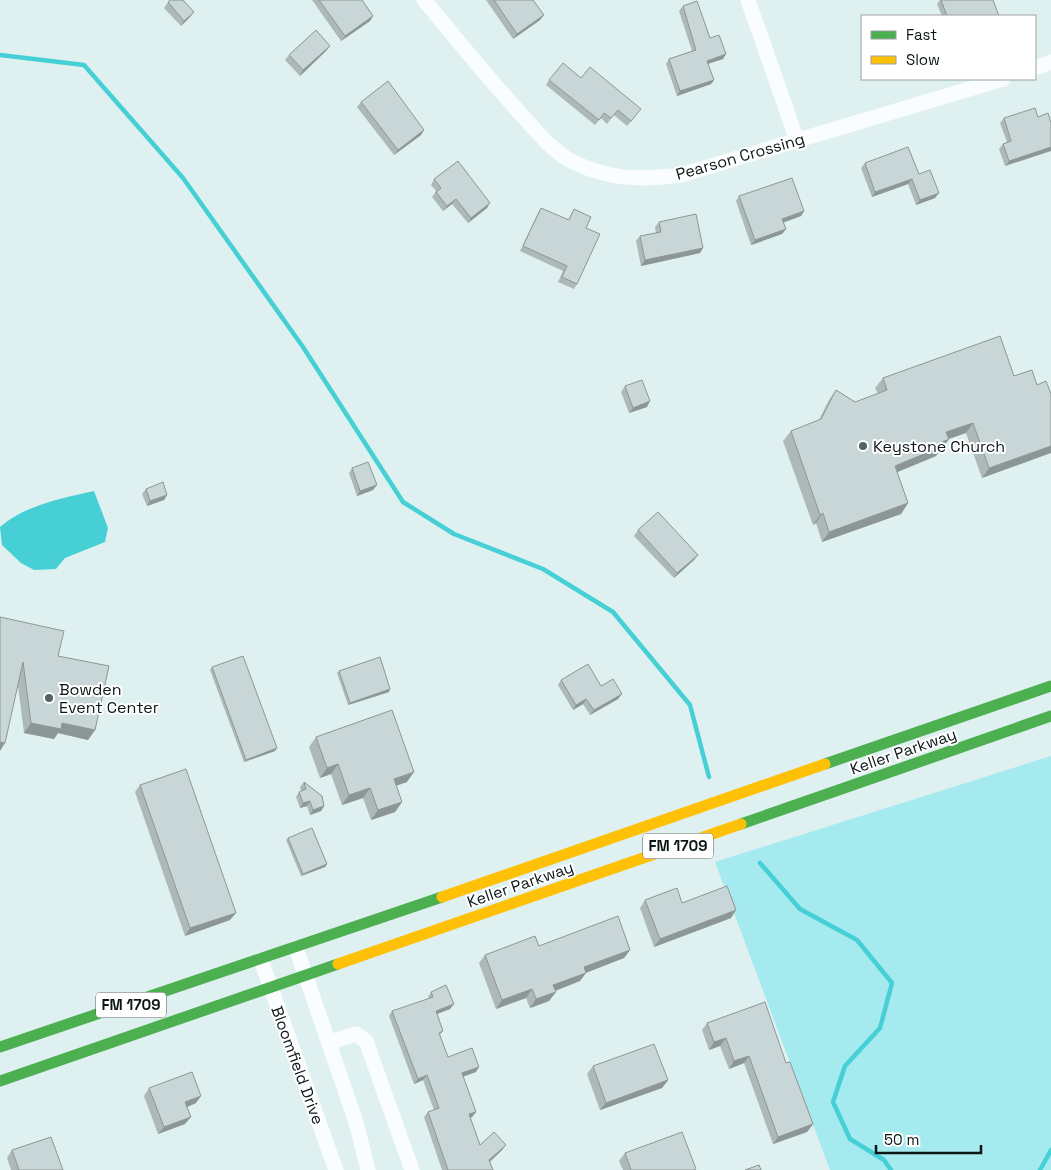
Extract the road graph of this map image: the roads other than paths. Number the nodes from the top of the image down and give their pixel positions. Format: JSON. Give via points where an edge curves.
{"nodes":[{"id":1,"x":424,"y":0,"type":"edge"},
{"id":2,"x":748,"y":0,"type":"edge"},
{"id":3,"x":1051,"y":62,"type":"edge"},
{"id":4,"x":1036,"y":68,"type":"edge"},
{"id":5,"x":1000,"y":80,"type":"edge"},
{"id":6,"x":797,"y":140,"type":"junction"},
{"id":7,"x":1051,"y":686,"type":"edge"},
{"id":8,"x":1051,"y":716,"type":"edge"},
{"id":9,"x":883,"y":760,"type":"junction"},
{"id":10,"x":862,"y":767,"type":"junction"},
{"id":11,"x":296,"y":948,"type":"junction"},
{"id":12,"x":261,"y":960,"type":"junction"},
{"id":13,"x":305,"y":976,"type":"junction"},
{"id":14,"x":270,"y":988,"type":"junction"},
{"id":15,"x":330,"y":1042,"type":"junction"},
{"id":16,"x":0,"y":1047,"type":"edge"},
{"id":17,"x":0,"y":1081,"type":"edge"},
{"id":18,"x":336,"y":1170,"type":"edge"},
{"id":19,"x":368,"y":1170,"type":"edge"},
{"id":20,"x":412,"y":1170,"type":"edge"}],
"edges":[{"from":1,"to":6,"type":"street","name":"Pearson Crossing","via":[[541,136],[571,161],[601,173],[633,179],[681,175]]},
{"from":2,"to":6,"type":"street"},
{"from":3,"to":4,"type":"street"},
{"from":5,"to":6,"type":"street","name":"Pearson Crossing"},
{"from":7,"to":9,"type":"main road","name":"Keller Parkway","number":"FM 1709"},
{"from":8,"to":9,"type":"main road","name":"Keller Parkway","number":"FM 1709"},
{"from":9,"to":10,"type":"main road","name":"Keller Parkway","number":"FM 1709"},
{"from":9,"to":10,"type":"main road","name":"Keller Parkway","number":"FM 1709"},
{"from":10,"to":11,"type":"main road","name":"Keller Parkway","number":"FM 1709"},
{"from":10,"to":13,"type":"main road","name":"Keller Parkway","number":"FM 1709"},
{"from":11,"to":12,"type":"main road","name":"Keller Parkway","number":"FM 1709"},
{"from":11,"to":13,"type":"street"},
{"from":12,"to":14,"type":"street","name":"Bloomfield Drive"},
{"from":12,"to":16,"type":"main road","name":"Keller Parkway","number":"FM 1709"},
{"from":13,"to":14,"type":"main road","name":"Keller Parkway","number":"FM 1709"},
{"from":13,"to":15,"type":"street"},
{"from":14,"to":17,"type":"main road","name":"Keller Parkway","number":"FM 1709"},
{"from":14,"to":18,"type":"street","name":"Bloomfield Drive"},
{"from":15,"to":19,"type":"street"},
{"from":15,"to":20,"type":"street","via":[[356,1034],[366,1041]]}]}
